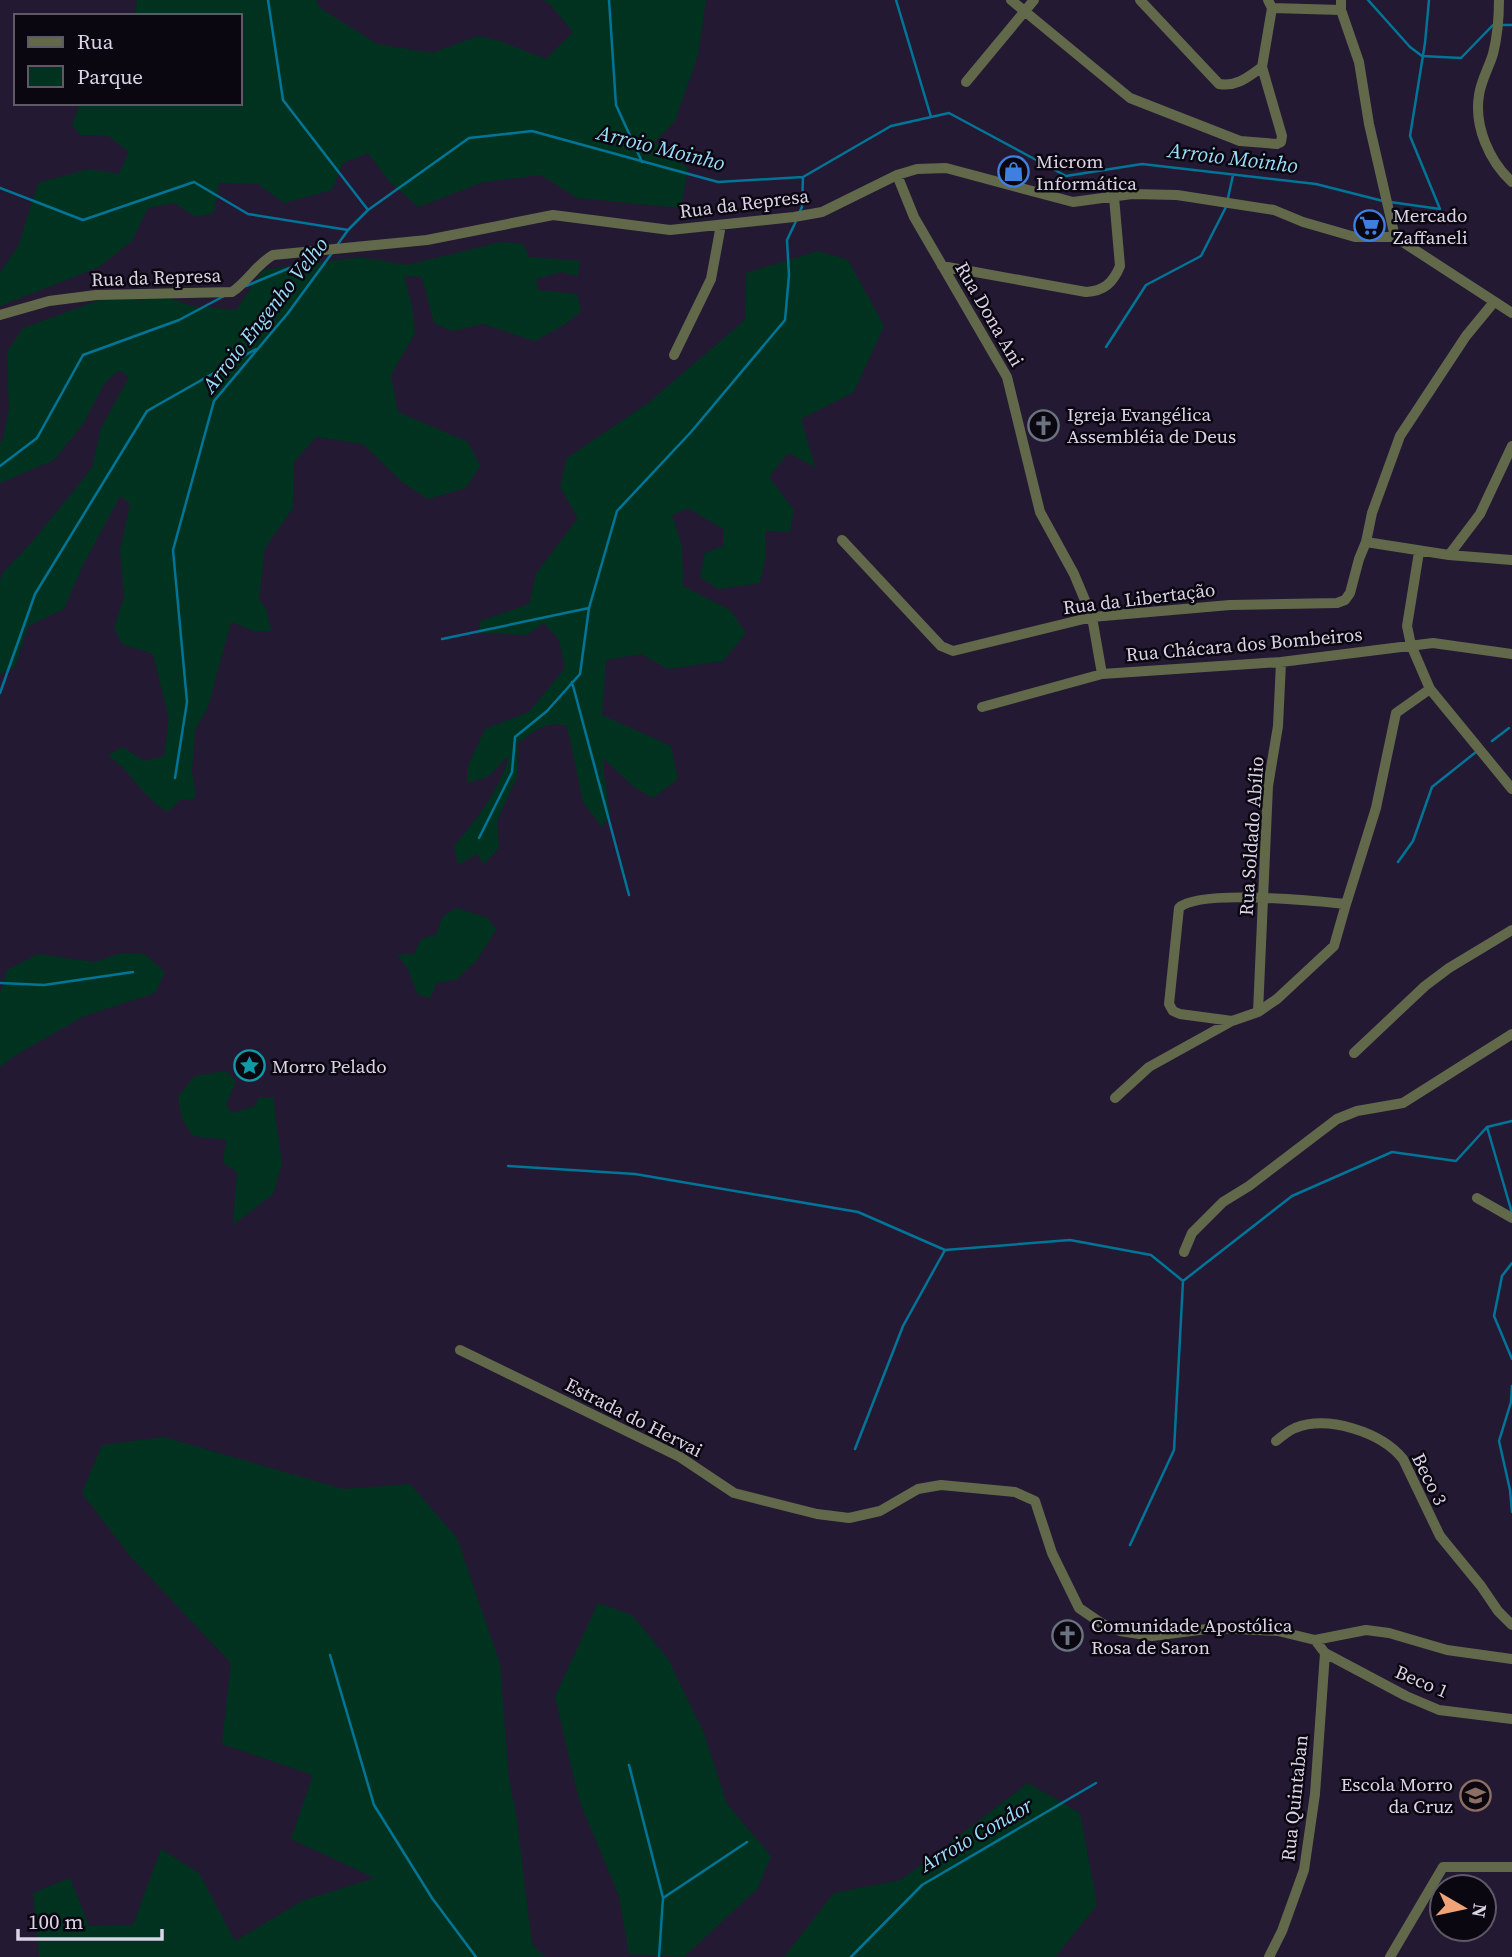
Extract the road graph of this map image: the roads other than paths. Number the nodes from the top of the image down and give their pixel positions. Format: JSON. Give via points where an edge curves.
{"nodes":[{"id":1,"x":1011,"y":0,"type":"edge"},
{"id":2,"x":1034,"y":0,"type":"edge"},
{"id":3,"x":1140,"y":0,"type":"edge"},
{"id":4,"x":1499,"y":0,"type":"edge"},
{"id":5,"x":1270,"y":4,"type":"edge"},
{"id":6,"x":1341,"y":5,"type":"edge"},
{"id":7,"x":1025,"y":12,"type":"junction"},
{"id":8,"x":1262,"y":67,"type":"junction"},
{"id":9,"x":966,"y":82,"type":"dead end"},
{"id":10,"x":897,"y":175,"type":"junction"},
{"id":11,"x":1512,"y":182,"type":"edge"},
{"id":12,"x":1114,"y":197,"type":"junction"},
{"id":13,"x":721,"y":225,"type":"junction"},
{"id":14,"x":1395,"y":237,"type":"junction"},
{"id":15,"x":942,"y":266,"type":"junction"},
{"id":16,"x":1494,"y":302,"type":"junction"},
{"id":17,"x":1512,"y":313,"type":"edge"},
{"id":18,"x":0,"y":315,"type":"edge"},
{"id":19,"x":674,"y":355,"type":"dead end"},
{"id":20,"x":1512,"y":446,"type":"edge"},
{"id":21,"x":842,"y":540,"type":"dead end"},
{"id":22,"x":1366,"y":542,"type":"junction"},
{"id":23,"x":1419,"y":552,"type":"junction"},
{"id":24,"x":1449,"y":555,"type":"junction"},
{"id":25,"x":1512,"y":560,"type":"edge"},
{"id":26,"x":1092,"y":618,"type":"junction"},
{"id":27,"x":1411,"y":645,"type":"junction"},
{"id":28,"x":1512,"y":654,"type":"edge"},
{"id":29,"x":1281,"y":662,"type":"junction"},
{"id":30,"x":1102,"y":674,"type":"junction"},
{"id":31,"x":1430,"y":689,"type":"junction"},
{"id":32,"x":982,"y":707,"type":"dead end"},
{"id":33,"x":1512,"y":789,"type":"edge"},
{"id":34,"x":1265,"y":898,"type":"junction"},
{"id":35,"x":1346,"y":904,"type":"junction"},
{"id":36,"x":1512,"y":930,"type":"edge"},
{"id":37,"x":1258,"y":1012,"type":"junction"},
{"id":38,"x":1232,"y":1021,"type":"junction"},
{"id":39,"x":1512,"y":1034,"type":"edge"},
{"id":40,"x":1354,"y":1053,"type":"dead end"},
{"id":41,"x":1115,"y":1098,"type":"dead end"},
{"id":42,"x":1477,"y":1198,"type":"dead end"},
{"id":43,"x":1512,"y":1218,"type":"edge"},
{"id":44,"x":1184,"y":1252,"type":"dead end"},
{"id":45,"x":460,"y":1350,"type":"dead end"},
{"id":46,"x":1276,"y":1441,"type":"dead end"},
{"id":47,"x":1512,"y":1626,"type":"edge"},
{"id":48,"x":1315,"y":1640,"type":"junction"},
{"id":49,"x":1325,"y":1653,"type":"junction"},
{"id":50,"x":1512,"y":1659,"type":"edge"},
{"id":51,"x":1512,"y":1719,"type":"edge"},
{"id":52,"x":1512,"y":1867,"type":"edge"},
{"id":53,"x":1269,"y":1957,"type":"edge"},
{"id":54,"x":1390,"y":1957,"type":"edge"}],
"edges":[{"from":1,"to":7,"type":"street"},
{"from":2,"to":7,"type":"street"},
{"from":3,"to":8,"type":"street","via":[[1219,84],[1238,83]]},
{"from":4,"to":11,"type":"street","via":[[1494,52],[1479,93],[1478,116],[1484,141],[1499,170]]},
{"from":5,"to":6,"type":"street"},
{"from":5,"to":8,"type":"street"},
{"from":6,"to":14,"type":"street","via":[[1360,62]]},
{"from":7,"to":8,"type":"street","via":[[1130,98],[1240,141],[1277,144],[1282,136]]},
{"from":7,"to":9,"type":"street"},
{"from":10,"to":12,"type":"street","name":"Rua da Represa","via":[[946,167],[1073,202]]},
{"from":10,"to":13,"type":"street","name":"Rua da Represa","via":[[822,212]]},
{"from":10,"to":15,"type":"street","name":"Rua Dona Ani"},
{"from":12,"to":14,"type":"street","name":"Rua da Represa","via":[[1191,197],[1273,210],[1355,237]]},
{"from":12,"to":15,"type":"street","via":[[1120,266],[1100,291]]},
{"from":13,"to":18,"type":"street","name":"Rua da Represa","via":[[670,230],[553,215],[427,240],[273,255],[232,292],[96,295],[50,301]]},
{"from":13,"to":19,"type":"street","via":[[711,279]]},
{"from":14,"to":16,"type":"street"},
{"from":15,"to":26,"type":"street","name":"Rua Dona Ani","via":[[1007,377],[1040,512]]},
{"from":16,"to":17,"type":"street"},
{"from":16,"to":22,"type":"street","name":"Rua da Libertação","via":[[1400,436]]},
{"from":20,"to":24,"type":"street","via":[[1480,514]]},
{"from":21,"to":26,"type":"street","name":"Rua da Libertação","via":[[941,646],[953,651]]},
{"from":22,"to":23,"type":"street"},
{"from":22,"to":26,"type":"street","name":"Rua da Libertação","via":[[1350,593],[1337,603],[1230,605]]},
{"from":23,"to":24,"type":"street"},
{"from":23,"to":27,"type":"street","via":[[1407,626]]},
{"from":24,"to":25,"type":"street"},
{"from":26,"to":30,"type":"street","name":"Rua Dona Ani"},
{"from":27,"to":28,"type":"street","name":"Rua Chácara dos Bombeiros","via":[[1433,643]]},
{"from":27,"to":29,"type":"street","name":"Rua Chácara dos Bombeiros"},
{"from":27,"to":31,"type":"street"},
{"from":29,"to":30,"type":"street","name":"Rua Chácara dos Bombeiros"},
{"from":29,"to":34,"type":"street","name":"Rua Soldado Abílio","via":[[1278,726],[1268,786]]},
{"from":30,"to":32,"type":"street","name":"Rua Chácara dos Bombeiros"},
{"from":31,"to":33,"type":"street"},
{"from":31,"to":35,"type":"street","via":[[1396,713],[1376,808]]},
{"from":34,"to":35,"type":"street"},
{"from":34,"to":37,"type":"street","name":"Rua Soldado Abílio"},
{"from":34,"to":38,"type":"street","via":[[1208,900],[1179,908],[1169,1004],[1180,1014]]},
{"from":35,"to":37,"type":"street","via":[[1328,954]]},
{"from":36,"to":40,"type":"street","via":[[1425,986]]},
{"from":37,"to":38,"type":"street"},
{"from":38,"to":41,"type":"street","via":[[1149,1067]]},
{"from":39,"to":44,"type":"street","via":[[1403,1104],[1337,1119],[1223,1202],[1192,1233]]},
{"from":42,"to":43,"type":"street"},
{"from":45,"to":48,"type":"street","name":"Estrada do Hervai","via":[[680,1457],[734,1493],[849,1518],[880,1511],[918,1489],[941,1485],[1015,1492],[1035,1501],[1052,1553],[1079,1608],[1120,1631],[1152,1636],[1215,1628],[1278,1631]]},
{"from":46,"to":47,"type":"street","name":"Beco 3","via":[[1293,1429],[1333,1424],[1351,1427],[1397,1451],[1433,1526]]},
{"from":48,"to":49,"type":"street"},
{"from":48,"to":50,"type":"street","via":[[1366,1630],[1447,1650]]},
{"from":49,"to":51,"type":"street","name":"Beco 1","via":[[1438,1710]]},
{"from":49,"to":53,"type":"street","name":"Rua Quintaban","via":[[1315,1794],[1304,1870]]},
{"from":52,"to":54,"type":"street","via":[[1443,1867]]}]}
